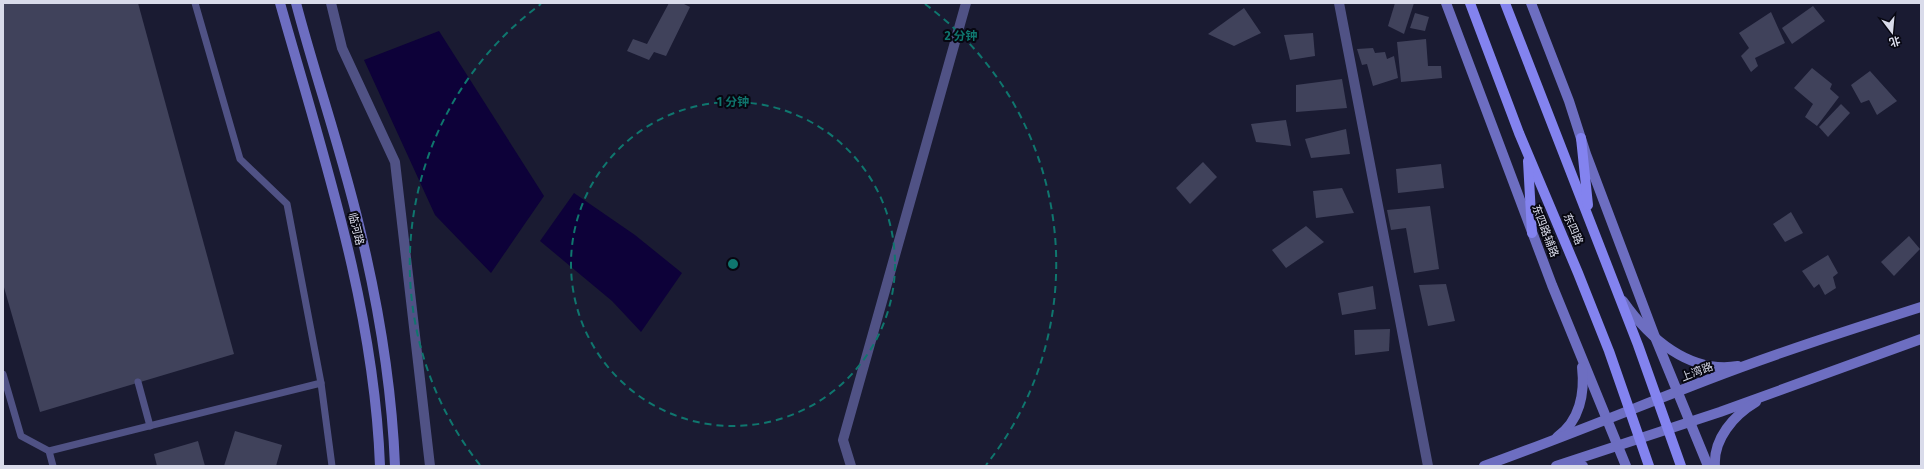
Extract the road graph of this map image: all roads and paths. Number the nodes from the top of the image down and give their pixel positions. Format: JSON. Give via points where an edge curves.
{"nodes":[{"id":1,"x":195,"y":3,"type":"edge"},
{"id":2,"x":280,"y":3,"type":"edge"},
{"id":3,"x":296,"y":3,"type":"edge"},
{"id":4,"x":331,"y":3,"type":"edge"},
{"id":5,"x":966,"y":3,"type":"edge"},
{"id":6,"x":1339,"y":3,"type":"edge"},
{"id":7,"x":1446,"y":3,"type":"edge"},
{"id":8,"x":1470,"y":3,"type":"edge"},
{"id":9,"x":1505,"y":3,"type":"edge"},
{"id":10,"x":1531,"y":3,"type":"edge"},
{"id":11,"x":1581,"y":138,"type":"junction"},
{"id":12,"x":1527,"y":153,"type":"junction"},
{"id":13,"x":1589,"y":219,"type":"junction"},
{"id":14,"x":1532,"y":233,"type":"junction"},
{"id":15,"x":1618,"y":294,"type":"junction"},
{"id":16,"x":1921,"y":307,"type":"edge"},
{"id":17,"x":1655,"y":338,"type":"junction"},
{"id":18,"x":1921,"y":339,"type":"edge"},
{"id":19,"x":1579,"y":352,"type":"junction"},
{"id":20,"x":1756,"y":362,"type":"junction"},
{"id":21,"x":3,"y":374,"type":"edge"},
{"id":22,"x":138,"y":382,"type":"dead end"},
{"id":23,"x":321,"y":383,"type":"junction"},
{"id":24,"x":1678,"y":392,"type":"junction"},
{"id":25,"x":1766,"y":395,"type":"junction"},
{"id":26,"x":1658,"y":400,"type":"junction"},
{"id":27,"x":1630,"y":411,"type":"junction"},
{"id":28,"x":1607,"y":420,"type":"junction"},
{"id":29,"x":1690,"y":422,"type":"junction"},
{"id":30,"x":150,"y":426,"type":"junction"},
{"id":31,"x":1668,"y":429,"type":"junction"},
{"id":32,"x":1639,"y":438,"type":"junction"},
{"id":33,"x":1548,"y":443,"type":"junction"},
{"id":34,"x":1617,"y":445,"type":"junction"},
{"id":35,"x":49,"y":451,"type":"junction"},
{"id":36,"x":53,"y":466,"type":"edge"},
{"id":37,"x":332,"y":466,"type":"edge"},
{"id":38,"x":380,"y":466,"type":"edge"},
{"id":39,"x":395,"y":466,"type":"edge"},
{"id":40,"x":430,"y":466,"type":"edge"},
{"id":41,"x":851,"y":466,"type":"edge"},
{"id":42,"x":1428,"y":466,"type":"edge"},
{"id":43,"x":1484,"y":466,"type":"edge"},
{"id":44,"x":1556,"y":466,"type":"edge"},
{"id":45,"x":1578,"y":466,"type":"edge"},
{"id":46,"x":1583,"y":466,"type":"edge"},
{"id":47,"x":1626,"y":466,"type":"edge"},
{"id":48,"x":1649,"y":466,"type":"edge"},
{"id":49,"x":1681,"y":466,"type":"edge"},
{"id":50,"x":1708,"y":466,"type":"edge"},
{"id":51,"x":1715,"y":466,"type":"edge"}],
"edges":[{"from":1,"to":23,"type":"lane","via":[[240,159],[287,204]]},
{"from":2,"to":38,"type":"main road","name":"临河路","via":[[341,218],[356,283],[371,359]]},
{"from":3,"to":39,"type":"main road","name":"临河路","via":[[363,241],[386,363]]},
{"from":4,"to":40,"type":"street","via":[[342,48],[395,162]]},
{"from":5,"to":41,"type":"street","via":[[844,440]]},
{"from":6,"to":42,"type":"street"},
{"from":7,"to":14,"type":"main road","name":"东四路辅路"},
{"from":8,"to":12,"type":"main road","name":"东四路"},
{"from":9,"to":13,"type":"main road","name":"东四路"},
{"from":10,"to":11,"type":"main road"},
{"from":11,"to":13,"type":"main road"},
{"from":11,"to":17,"type":"main road"},
{"from":12,"to":14,"type":"main road"},
{"from":12,"to":27,"type":"main road","name":"东四路","via":[[1578,273]]},
{"from":13,"to":15,"type":"main road","name":"东四路"},
{"from":14,"to":19,"type":"main road","name":"东四路辅路"},
{"from":15,"to":17,"type":"main road"},
{"from":15,"to":26,"type":"main road","name":"东四路"},
{"from":16,"to":20,"type":"main road","name":"上湾路"},
{"from":17,"to":20,"type":"main road","via":[[1681,358],[1698,363],[1732,367]]},
{"from":17,"to":24,"type":"main road"},
{"from":18,"to":25,"type":"main road"},
{"from":19,"to":28,"type":"main road","name":"东四路辅路"},
{"from":19,"to":33,"type":"main road","via":[[1583,378],[1581,404],[1570,426]]},
{"from":20,"to":24,"type":"main road","name":"上湾路"},
{"from":21,"to":35,"type":"lane","via":[[21,436]]},
{"from":22,"to":30,"type":"lane"},
{"from":23,"to":30,"type":"lane"},
{"from":23,"to":37,"type":"lane"},
{"from":24,"to":26,"type":"main road","name":"上湾路"},
{"from":24,"to":29,"type":"main road"},
{"from":25,"to":29,"type":"main road"},
{"from":25,"to":51,"type":"main road","via":[[1740,414],[1723,434],[1716,447]]},
{"from":26,"to":27,"type":"main road","name":"上湾路"},
{"from":26,"to":31,"type":"main road","name":"东四路"},
{"from":27,"to":28,"type":"main road","name":"上湾路"},
{"from":27,"to":32,"type":"main road","name":"东四路"},
{"from":28,"to":33,"type":"main road","name":"上湾路"},
{"from":28,"to":34,"type":"main road","name":"东四路辅路"},
{"from":29,"to":31,"type":"main road"},
{"from":29,"to":50,"type":"main road"},
{"from":30,"to":35,"type":"lane"},
{"from":31,"to":32,"type":"main road"},
{"from":31,"to":49,"type":"main road","name":"东四路"},
{"from":32,"to":34,"type":"main road"},
{"from":32,"to":48,"type":"main road","name":"东四路"},
{"from":33,"to":43,"type":"main road","name":"上湾路"},
{"from":34,"to":44,"type":"main road"},
{"from":34,"to":47,"type":"main road","name":"东四路辅路"},
{"from":35,"to":36,"type":"lane"},
{"from":45,"to":46,"type":"main road"}]}
